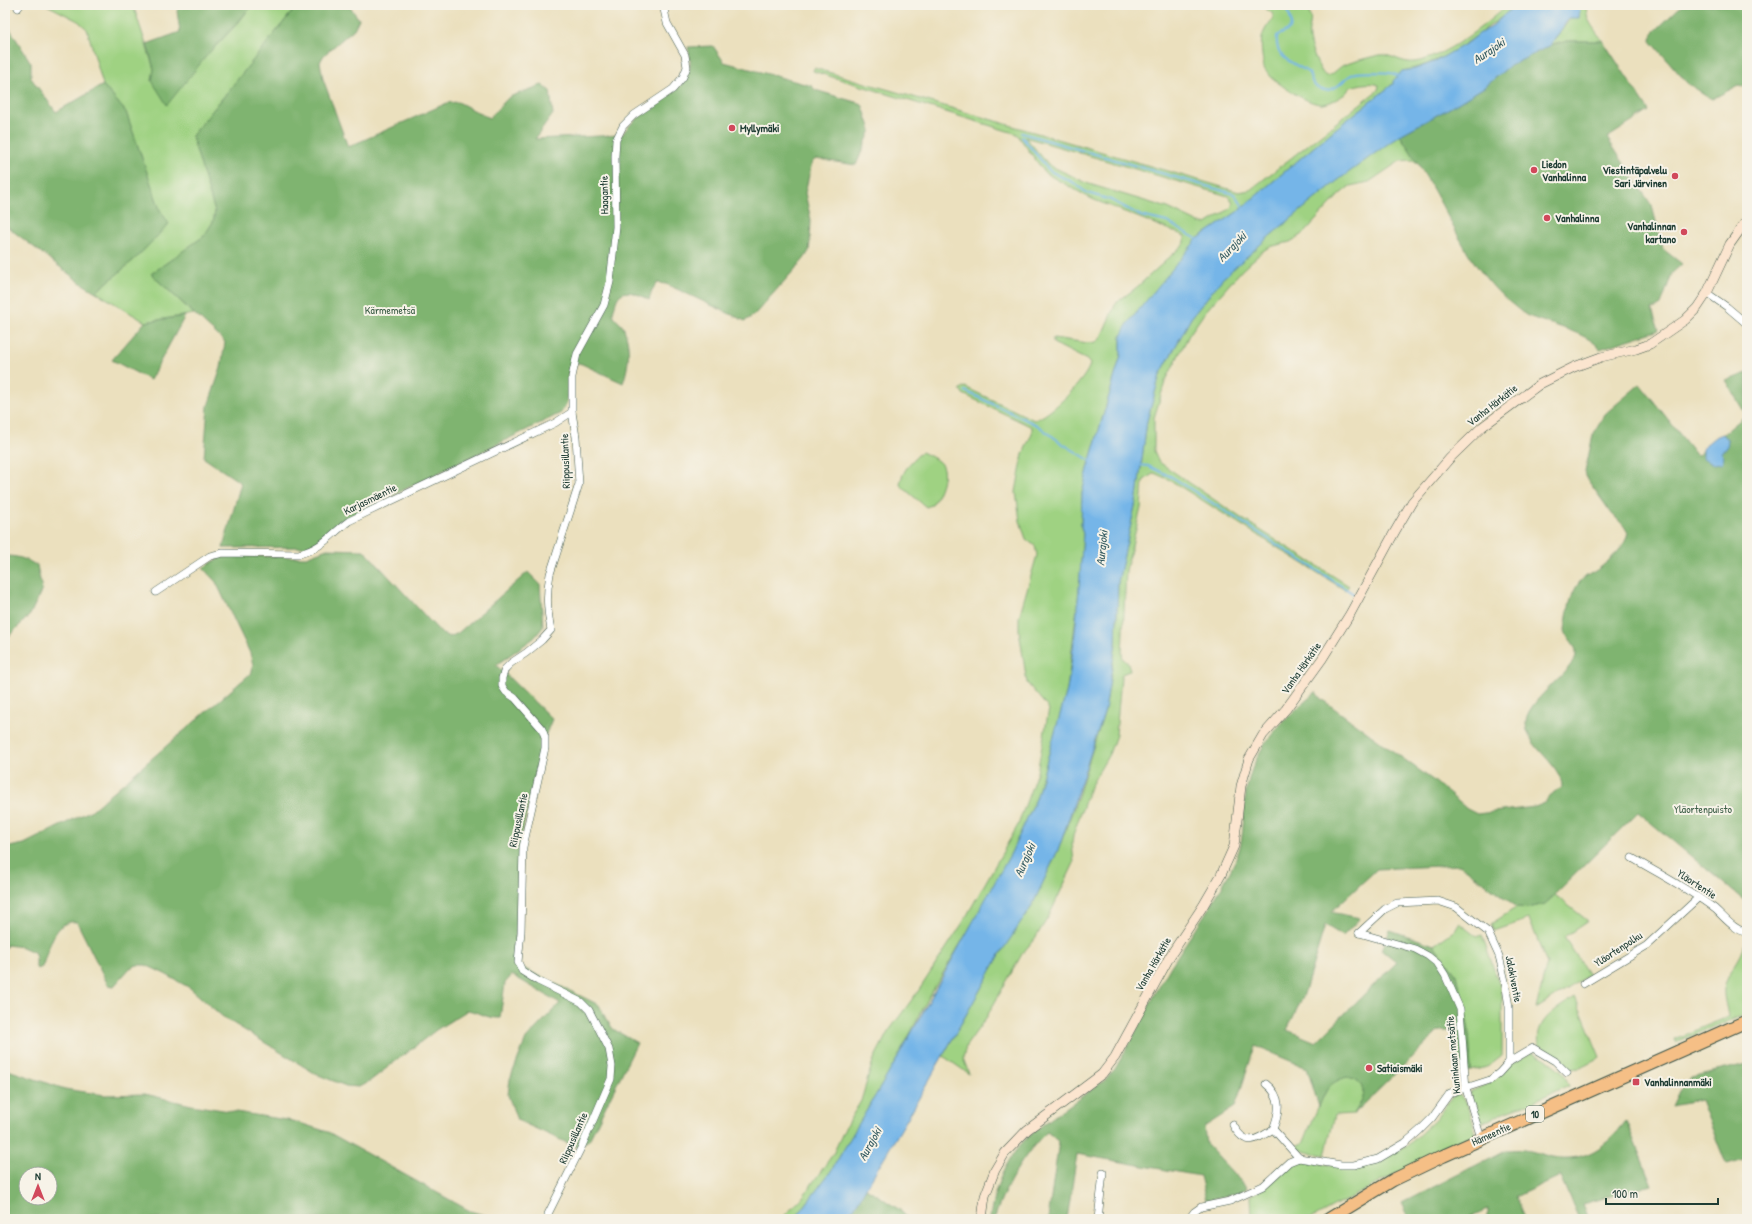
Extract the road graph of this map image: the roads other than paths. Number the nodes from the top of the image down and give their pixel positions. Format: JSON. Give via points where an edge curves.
{"nodes":[{"id":1,"x":663,"y":5,"type":"edge"},
{"id":2,"x":1747,"y":220,"type":"edge"},
{"id":3,"x":1708,"y":293,"type":"junction"},
{"id":4,"x":1747,"y":324,"type":"edge"},
{"id":5,"x":572,"y":412,"type":"junction"},
{"id":6,"x":156,"y":592,"type":"dead end"},
{"id":7,"x":1632,"y":858,"type":"dead end"},
{"id":8,"x":1698,"y":898,"type":"junction"},
{"id":9,"x":1747,"y":932,"type":"edge"},
{"id":10,"x":1359,"y":933,"type":"joint"},
{"id":11,"x":1583,"y":984,"type":"dead end"},
{"id":12,"x":1747,"y":1021,"type":"edge"},
{"id":13,"x":1509,"y":1062,"type":"junction"},
{"id":14,"x":1567,"y":1073,"type":"dead end"},
{"id":15,"x":1266,"y":1084,"type":"dead end"},
{"id":16,"x":1466,"y":1088,"type":"junction"},
{"id":17,"x":1233,"y":1125,"type":"dead end"},
{"id":18,"x":1273,"y":1129,"type":"junction"},
{"id":19,"x":1481,"y":1138,"type":"junction"},
{"id":20,"x":1299,"y":1158,"type":"junction"},
{"id":21,"x":1103,"y":1173,"type":"dead end"},
{"id":22,"x":548,"y":1219,"type":"edge"},
{"id":23,"x":982,"y":1219,"type":"edge"},
{"id":24,"x":1098,"y":1219,"type":"edge"},
{"id":25,"x":1189,"y":1219,"type":"edge"},
{"id":26,"x":1329,"y":1219,"type":"edge"}],
"edges":[{"from":1,"to":5,"type":"street","name":"Haagantie","via":[[667,23],[685,55],[687,66],[683,77],[673,89],[634,115],[623,126],[616,140],[616,227],[610,282],[604,305],[577,354],[572,377]]},
{"from":2,"to":3,"type":"street","name":"Vanha Härkätie","via":[[1730,244]]},
{"from":3,"to":4,"type":"street"},
{"from":3,"to":23,"type":"street","name":"Vanha Härkätie","via":[[1685,320],[1650,344],[1601,357],[1540,384],[1482,427],[1450,458],[1412,502],[1322,659],[1286,709],[1263,735],[1249,759],[1241,786],[1234,846],[1207,900],[1170,956],[1115,1057],[1102,1074],[1027,1130],[1005,1153],[994,1170],[985,1196]]},
{"from":5,"to":6,"type":"street","name":"Karjasmäentie","via":[[555,423],[349,521],[311,551],[299,554],[223,553],[210,556]]},
{"from":5,"to":22,"type":"street","name":"Riippusillantie","via":[[579,484],[547,589],[546,602],[551,630],[511,663],[502,678],[502,686],[506,692],[515,698],[542,729],[545,737],[545,748],[523,847],[518,962],[522,971],[581,1002],[589,1010],[609,1049],[612,1066],[608,1086],[548,1214]]},
{"from":7,"to":8,"type":"street","name":"Yläortentie"},
{"from":8,"to":9,"type":"street","name":"Yläortentie","via":[[1739,930]]},
{"from":8,"to":11,"type":"street","name":"Yläortenpolku","via":[[1646,946]]},
{"from":10,"to":13,"type":"street","name":"Jalokiventie","via":[[1380,913],[1397,904],[1438,901],[1456,907],[1488,932],[1499,956],[1505,982],[1509,1007]]},
{"from":10,"to":16,"type":"street","name":"Kuninkaan metsätie","via":[[1415,949],[1438,964],[1460,1009]]},
{"from":12,"to":19,"type":"highway","name":"Hämeentie","number":"10"},
{"from":13,"to":14,"type":"street","via":[[1533,1048],[1555,1061]]},
{"from":13,"to":16,"type":"street","via":[[1490,1080]]},
{"from":15,"to":18,"type":"street","via":[[1276,1095],[1278,1112]]},
{"from":16,"to":19,"type":"street","name":"Kuninkaan metsätie"},
{"from":16,"to":20,"type":"street","via":[[1450,1093],[1419,1131],[1405,1143],[1378,1159],[1354,1165],[1341,1165]]},
{"from":17,"to":18,"type":"street","via":[[1237,1133],[1251,1141]]},
{"from":18,"to":20,"type":"street"},
{"from":19,"to":26,"type":"highway","name":"Hämeentie","number":"10","via":[[1393,1180]]},
{"from":20,"to":25,"type":"street","via":[[1289,1162],[1263,1186],[1230,1201],[1201,1207]]},
{"from":21,"to":24,"type":"street"}]}
